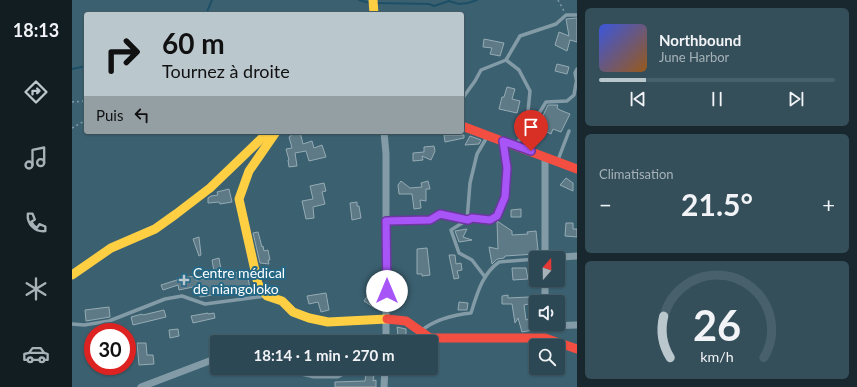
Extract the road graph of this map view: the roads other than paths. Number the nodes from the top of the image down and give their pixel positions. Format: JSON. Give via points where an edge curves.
{"nodes":[{"id":1,"x":577,"y":14,"type":"edge"},
{"id":2,"x":506,"y":60,"type":"junction"},
{"id":3,"x":577,"y":69,"type":"edge"},
{"id":4,"x":577,"y":83,"type":"edge"},
{"id":5,"x":464,"y":95,"type":"edge"},
{"id":6,"x":527,"y":122,"type":"junction"},
{"id":7,"x":464,"y":127,"type":"edge"},
{"id":8,"x":568,"y":131,"type":"dead end"},
{"id":9,"x":271,"y":134,"type":"edge"},
{"id":10,"x":273,"y":134,"type":"edge"},
{"id":11,"x":384,"y":134,"type":"edge"},
{"id":12,"x":488,"y":136,"type":"junction"},
{"id":13,"x":503,"y":141,"type":"junction"},
{"id":14,"x":516,"y":146,"type":"junction"},
{"id":15,"x":545,"y":157,"type":"junction"},
{"id":16,"x":558,"y":162,"type":"junction"},
{"id":17,"x":577,"y":169,"type":"edge"},
{"id":18,"x":468,"y":220,"type":"junction"},
{"id":19,"x":386,"y":221,"type":"junction"},
{"id":20,"x":546,"y":251,"type":"edge"},
{"id":21,"x":577,"y":256,"type":"edge"},
{"id":22,"x":565,"y":257,"type":"edge"},
{"id":23,"x":529,"y":260,"type":"edge"},
{"id":24,"x":72,"y":275,"type":"edge"},
{"id":25,"x":486,"y":277,"type":"junction"},
{"id":26,"x":267,"y":296,"type":"junction"},
{"id":27,"x":387,"y":319,"type":"junction"},
{"id":28,"x":72,"y":324,"type":"edge"},
{"id":29,"x":565,"y":325,"type":"edge"},
{"id":30,"x":577,"y":325,"type":"edge"},
{"id":31,"x":420,"y":331,"type":"junction"},
{"id":32,"x":545,"y":331,"type":"edge"},
{"id":33,"x":386,"y":335,"type":"edge"},
{"id":34,"x":545,"y":338,"type":"junction"},
{"id":35,"x":577,"y":349,"type":"edge"},
{"id":36,"x":210,"y":361,"type":"edge"},
{"id":37,"x":385,"y":375,"type":"edge"},
{"id":38,"x":141,"y":387,"type":"edge"},
{"id":39,"x":384,"y":387,"type":"edge"}],
"edges":[{"from":1,"to":2,"type":"lane","via":[[566,15],[556,24],[520,36]]},
{"from":2,"to":5,"type":"lane","via":[[481,70]]},
{"from":2,"to":6,"type":"lane","via":[[519,70],[530,91]]},
{"from":3,"to":4,"type":"lane"},
{"from":4,"to":6,"type":"lane","via":[[574,95],[567,101],[546,102],[538,115]]},
{"from":6,"to":14,"type":"lane"},
{"from":7,"to":12,"type":"street"},
{"from":8,"to":16,"type":"lane"},
{"from":9,"to":24,"type":"street","via":[[263,137],[210,188],[155,229],[111,248]]},
{"from":10,"to":26,"type":"street","via":[[249,170],[239,199],[258,284]]},
{"from":11,"to":19,"type":"street"},
{"from":12,"to":13,"type":"street"},
{"from":12,"to":18,"type":"lane","via":[[477,154],[470,183]]},
{"from":13,"to":14,"type":"street"},
{"from":13,"to":18,"type":"lane","via":[[507,168],[505,197],[497,216],[490,220]]},
{"from":14,"to":15,"type":"street"},
{"from":15,"to":16,"type":"street"},
{"from":15,"to":20,"type":"street"},
{"from":16,"to":17,"type":"street"},
{"from":18,"to":19,"type":"lane","via":[[440,214],[430,220]]},
{"from":18,"to":25,"type":"lane","via":[[451,230],[459,253],[472,260]]},
{"from":19,"to":27,"type":"street"},
{"from":21,"to":22,"type":"street"},
{"from":23,"to":25,"type":"lane","via":[[499,262]]},
{"from":25,"to":31,"type":"lane","via":[[480,284],[471,313],[454,315],[430,323]]},
{"from":26,"to":27,"type":"street","via":[[282,301],[293,312],[328,322]]},
{"from":26,"to":28,"type":"lane","via":[[205,304],[182,296],[165,299],[109,321]]},
{"from":27,"to":31,"type":"street","via":[[406,322]]},
{"from":27,"to":33,"type":"street"},
{"from":29,"to":30,"type":"street"},
{"from":31,"to":34,"type":"street","via":[[430,338]]},
{"from":32,"to":34,"type":"street"},
{"from":34,"to":35,"type":"street"},
{"from":36,"to":38,"type":"street"},
{"from":37,"to":39,"type":"street"}]}
